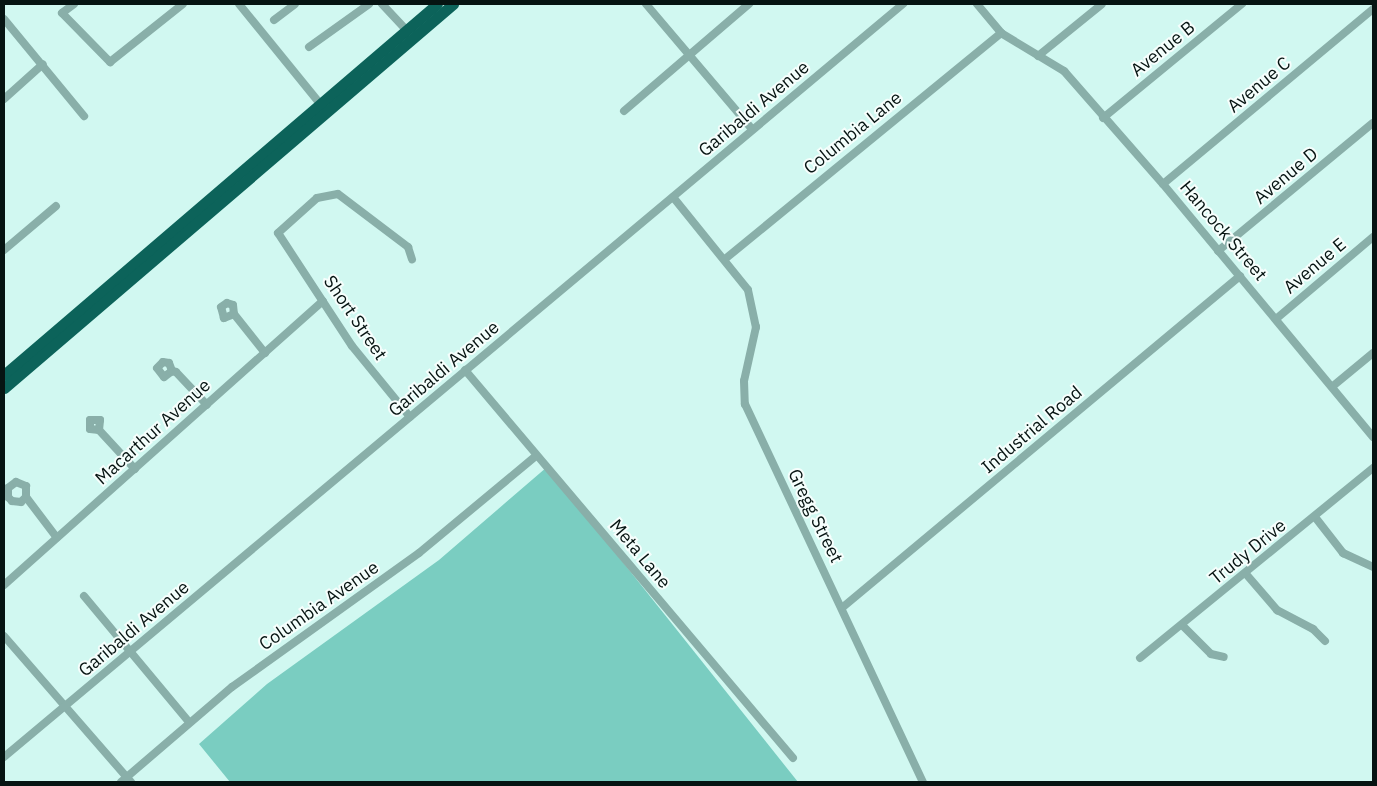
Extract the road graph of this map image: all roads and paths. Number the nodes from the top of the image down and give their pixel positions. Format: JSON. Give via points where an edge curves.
{"nodes":[{"id":1,"x":74,"y":4,"type":"edge"},
{"id":2,"x":184,"y":4,"type":"edge"},
{"id":3,"x":240,"y":4,"type":"edge"},
{"id":4,"x":295,"y":4,"type":"edge"},
{"id":5,"x":369,"y":4,"type":"edge"},
{"id":6,"x":382,"y":4,"type":"edge"},
{"id":7,"x":438,"y":4,"type":"edge"},
{"id":8,"x":452,"y":4,"type":"edge"},
{"id":9,"x":646,"y":4,"type":"edge"},
{"id":10,"x":749,"y":4,"type":"edge"},
{"id":11,"x":903,"y":4,"type":"edge"},
{"id":12,"x":977,"y":4,"type":"edge"},
{"id":13,"x":1102,"y":4,"type":"edge"},
{"id":14,"x":1242,"y":4,"type":"edge"},
{"id":15,"x":1373,"y":10,"type":"edge"},
{"id":16,"x":4,"y":19,"type":"edge"},
{"id":17,"x":274,"y":20,"type":"dead end"},
{"id":18,"x":407,"y":31,"type":"junction"},
{"id":19,"x":1001,"y":33,"type":"junction"},
{"id":20,"x":309,"y":47,"type":"dead end"},
{"id":21,"x":688,"y":53,"type":"junction"},
{"id":22,"x":1038,"y":56,"type":"junction"},
{"id":23,"x":43,"y":64,"type":"junction"},
{"id":24,"x":4,"y":99,"type":"edge"},
{"id":25,"x":321,"y":105,"type":"junction"},
{"id":26,"x":624,"y":111,"type":"dead end"},
{"id":27,"x":84,"y":116,"type":"dead end"},
{"id":28,"x":1103,"y":118,"type":"junction"},
{"id":29,"x":1373,"y":123,"type":"edge"},
{"id":30,"x":752,"y":129,"type":"junction"},
{"id":31,"x":1164,"y":184,"type":"junction"},
{"id":32,"x":673,"y":197,"type":"junction"},
{"id":33,"x":56,"y":206,"type":"dead end"},
{"id":34,"x":1373,"y":237,"type":"edge"},
{"id":35,"x":4,"y":250,"type":"edge"},
{"id":36,"x":1218,"y":251,"type":"junction"},
{"id":37,"x":412,"y":259,"type":"dead end"},
{"id":38,"x":725,"y":259,"type":"junction"},
{"id":39,"x":1240,"y":276,"type":"junction"},
{"id":40,"x":323,"y":302,"type":"junction"},
{"id":41,"x":234,"y":314,"type":"dead end"},
{"id":42,"x":1276,"y":319,"type":"junction"},
{"id":43,"x":265,"y":353,"type":"junction"},
{"id":44,"x":1373,"y":353,"type":"edge"},
{"id":45,"x":465,"y":370,"type":"junction"},
{"id":46,"x":172,"y":371,"type":"dead end"},
{"id":47,"x":4,"y":375,"type":"edge"},
{"id":48,"x":1333,"y":386,"type":"junction"},
{"id":49,"x":4,"y":388,"type":"edge"},
{"id":50,"x":207,"y":405,"type":"junction"},
{"id":51,"x":410,"y":417,"type":"junction"},
{"id":52,"x":99,"y":430,"type":"dead end"},
{"id":53,"x":1373,"y":437,"type":"edge"},
{"id":54,"x":536,"y":456,"type":"junction"},
{"id":55,"x":135,"y":468,"type":"junction"},
{"id":56,"x":1373,"y":468,"type":"edge"},
{"id":57,"x":26,"y":497,"type":"dead end"},
{"id":58,"x":1315,"y":517,"type":"junction"},
{"id":59,"x":57,"y":538,"type":"junction"},
{"id":60,"x":1373,"y":567,"type":"edge"},
{"id":61,"x":1246,"y":574,"type":"junction"},
{"id":62,"x":4,"y":585,"type":"edge"},
{"id":63,"x":84,"y":596,"type":"dead end"},
{"id":64,"x":843,"y":607,"type":"junction"},
{"id":65,"x":1182,"y":625,"type":"junction"},
{"id":66,"x":4,"y":636,"type":"edge"},
{"id":67,"x":1324,"y":641,"type":"dead end"},
{"id":68,"x":131,"y":651,"type":"junction"},
{"id":69,"x":1224,"y":657,"type":"dead end"},
{"id":70,"x":1140,"y":658,"type":"dead end"},
{"id":71,"x":66,"y":704,"type":"junction"},
{"id":72,"x":189,"y":722,"type":"junction"},
{"id":73,"x":4,"y":757,"type":"edge"},
{"id":74,"x":793,"y":758,"type":"dead end"},
{"id":75,"x":126,"y":780,"type":"edge"},
{"id":76,"x":923,"y":782,"type":"edge"}],
"edges":[{"from":1,"to":2,"type":"street","via":[[62,13],[110,62]]},
{"from":3,"to":25,"type":"street"},
{"from":4,"to":17,"type":"street"},
{"from":5,"to":20,"type":"street"},
{"from":6,"to":18,"type":"street"},
{"from":7,"to":18,"type":"highway"},
{"from":8,"to":49,"type":"highway"},
{"from":9,"to":21,"type":"street"},
{"from":10,"to":21,"type":"street"},
{"from":11,"to":30,"type":"street","name":"Garibaldi Avenue"},
{"from":12,"to":19,"type":"street","name":"Hancock Street"},
{"from":13,"to":22,"type":"street"},
{"from":14,"to":28,"type":"street","name":"Avenue B"},
{"from":15,"to":31,"type":"street","name":"Avenue C"},
{"from":16,"to":23,"type":"street"},
{"from":18,"to":25,"type":"highway"},
{"from":19,"to":22,"type":"street","name":"Hancock Street"},
{"from":19,"to":38,"type":"street","name":"Columbia Lane"},
{"from":21,"to":26,"type":"street"},
{"from":21,"to":30,"type":"street"},
{"from":22,"to":28,"type":"street","name":"Hancock Street","via":[[1064,71]]},
{"from":23,"to":24,"type":"street"},
{"from":23,"to":27,"type":"street"},
{"from":25,"to":47,"type":"highway"},
{"from":28,"to":31,"type":"street","name":"Hancock Street"},
{"from":29,"to":36,"type":"street","name":"Avenue D"},
{"from":30,"to":32,"type":"street","name":"Garibaldi Avenue"},
{"from":31,"to":36,"type":"street","name":"Hancock Street"},
{"from":32,"to":38,"type":"street","name":"Gregg Street"},
{"from":32,"to":45,"type":"street","name":"Garibaldi Avenue"},
{"from":33,"to":35,"type":"street"},
{"from":34,"to":42,"type":"street","name":"Avenue E"},
{"from":36,"to":39,"type":"street","name":"Hancock Street"},
{"from":37,"to":40,"type":"street","name":"Short Street","via":[[408,247],[338,194],[316,198],[278,233]]},
{"from":38,"to":64,"type":"street","name":"Gregg Street","via":[[748,290],[755,313],[754,343],[744,381],[745,404]]},
{"from":39,"to":42,"type":"street","name":"Hancock Street"},
{"from":39,"to":64,"type":"street","name":"Industrial Road"},
{"from":40,"to":43,"type":"street","name":"Macarthur Avenue"},
{"from":40,"to":51,"type":"street","name":"Short Street","via":[[352,346]]},
{"from":41,"to":43,"type":"street"},
{"from":42,"to":48,"type":"street","name":"Hancock Street"},
{"from":43,"to":50,"type":"street","name":"Macarthur Avenue"},
{"from":44,"to":48,"type":"street"},
{"from":45,"to":51,"type":"street","name":"Garibaldi Avenue"},
{"from":45,"to":54,"type":"street","name":"Meta Lane"},
{"from":46,"to":50,"type":"street"},
{"from":48,"to":53,"type":"street","name":"Hancock Street"},
{"from":50,"to":55,"type":"street","name":"Macarthur Avenue"},
{"from":51,"to":68,"type":"street","name":"Garibaldi Avenue"},
{"from":52,"to":55,"type":"street"},
{"from":54,"to":72,"type":"street","name":"Columbia Avenue","via":[[411,559],[252,671]]},
{"from":54,"to":74,"type":"street","name":"Meta Lane"},
{"from":55,"to":59,"type":"street","name":"Macarthur Avenue"},
{"from":56,"to":58,"type":"street","name":"Trudy Drive"},
{"from":57,"to":59,"type":"street"},
{"from":58,"to":60,"type":"street","via":[[1343,553]]},
{"from":58,"to":61,"type":"street","name":"Trudy Drive"},
{"from":59,"to":62,"type":"street","name":"Macarthur Avenue"},
{"from":61,"to":65,"type":"street","name":"Trudy Drive"},
{"from":61,"to":67,"type":"street","via":[[1277,610],[1313,630]]},
{"from":63,"to":68,"type":"street"},
{"from":64,"to":76,"type":"street","name":"Gregg Street"},
{"from":65,"to":69,"type":"street","via":[[1211,654]]},
{"from":65,"to":70,"type":"street","name":"Trudy Drive"},
{"from":66,"to":71,"type":"street"},
{"from":68,"to":71,"type":"street","name":"Garibaldi Avenue"},
{"from":68,"to":72,"type":"street"},
{"from":71,"to":73,"type":"street","name":"Garibaldi Avenue"},
{"from":71,"to":75,"type":"street"},
{"from":72,"to":75,"type":"street","name":"Columbia Avenue"}]}
